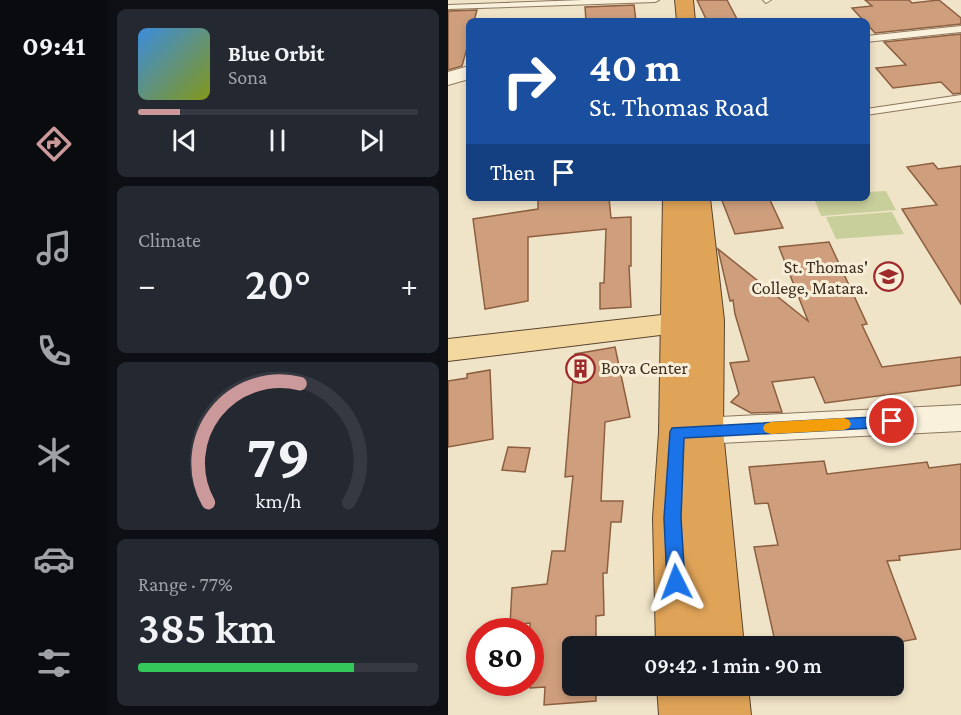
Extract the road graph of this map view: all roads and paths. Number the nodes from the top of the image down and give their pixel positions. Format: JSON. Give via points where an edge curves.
{"nodes":[{"id":1,"x":685,"y":0,"type":"edge"},
{"id":2,"x":662,"y":4,"type":"edge"},
{"id":3,"x":448,"y":7,"type":"edge"},
{"id":4,"x":686,"y":18,"type":"edge"},
{"id":5,"x":961,"y":29,"type":"edge"},
{"id":6,"x":870,"y":39,"type":"edge"},
{"id":7,"x":466,"y":73,"type":"edge"},
{"id":8,"x":448,"y":80,"type":"edge"},
{"id":9,"x":961,"y":98,"type":"edge"},
{"id":10,"x":870,"y":111,"type":"edge"},
{"id":11,"x":676,"y":201,"type":"edge"},
{"id":12,"x":697,"y":201,"type":"edge"},
{"id":13,"x":692,"y":322,"type":"junction"},
{"id":14,"x":448,"y":350,"type":"edge"},
{"id":15,"x":961,"y":418,"type":"edge"},
{"id":16,"x":691,"y":432,"type":"junction"},
{"id":17,"x":679,"y":636,"type":"edge"},
{"id":18,"x":721,"y":636,"type":"edge"},
{"id":19,"x":682,"y":696,"type":"edge"},
{"id":20,"x":726,"y":696,"type":"edge"},
{"id":21,"x":683,"y":715,"type":"edge"},
{"id":22,"x":727,"y":715,"type":"edge"}],
"edges":[{"from":1,"to":4,"type":"highway"},
{"from":2,"to":3,"type":"lane"},
{"from":5,"to":6,"type":"lane"},
{"from":7,"to":8,"type":"street"},
{"from":9,"to":10,"type":"lane"},
{"from":11,"to":13,"type":"highway"},
{"from":12,"to":13,"type":"highway"},
{"from":13,"to":14,"type":"main road"},
{"from":13,"to":16,"type":"highway"},
{"from":15,"to":16,"type":"street"},
{"from":16,"to":17,"type":"highway","via":[[673,518]]},
{"from":16,"to":18,"type":"highway"},
{"from":19,"to":21,"type":"highway"},
{"from":20,"to":22,"type":"highway"}]}
